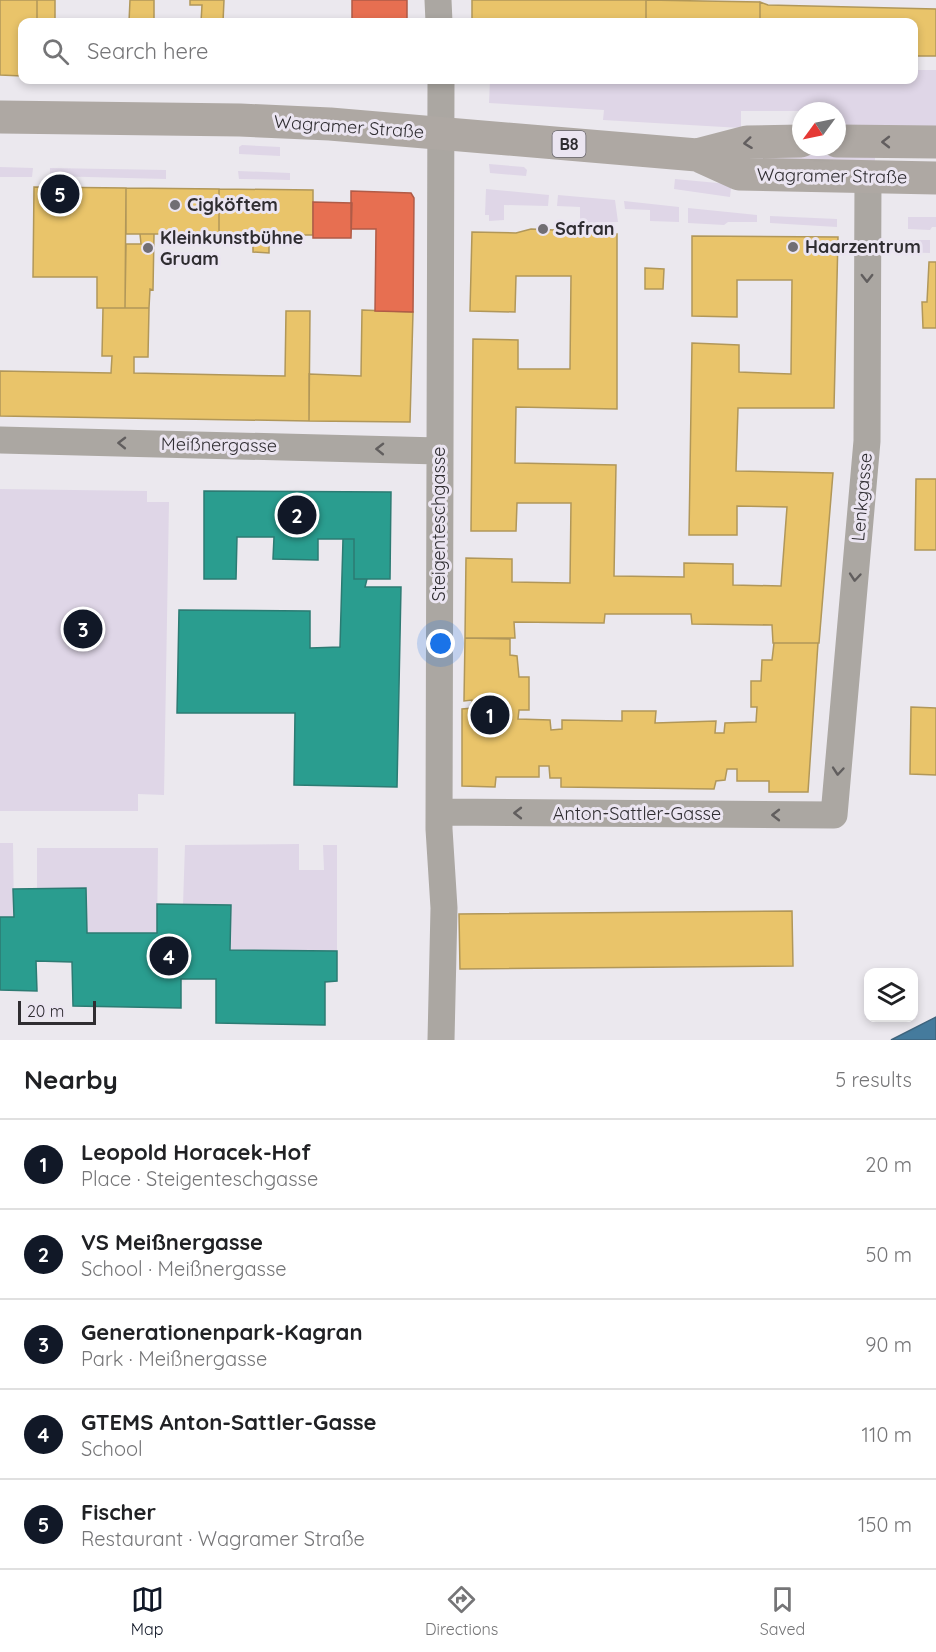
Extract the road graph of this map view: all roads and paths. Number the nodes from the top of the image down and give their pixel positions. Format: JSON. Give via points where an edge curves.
{"nodes":[{"id":1,"x":438,"y":0,"type":"edge"},
{"id":2,"x":439,"y":18,"type":"edge"},
{"id":3,"x":441,"y":84,"type":"edge"},
{"id":4,"x":0,"y":117,"type":"edge"},
{"id":5,"x":441,"y":133,"type":"junction"},
{"id":6,"x":792,"y":141,"type":"edge"},
{"id":7,"x":846,"y":141,"type":"edge"},
{"id":8,"x":936,"y":142,"type":"edge"},
{"id":9,"x":697,"y":155,"type":"junction"},
{"id":10,"x":868,"y":177,"type":"junction"},
{"id":11,"x":936,"y":178,"type":"edge"},
{"id":12,"x":0,"y":440,"type":"edge"},
{"id":13,"x":438,"y":451,"type":"junction"},
{"id":14,"x":440,"y":812,"type":"junction"},
{"id":15,"x":834,"y":815,"type":"joint"},
{"id":16,"x":441,"y":1040,"type":"edge"}],
"edges":[{"from":1,"to":2,"type":"street"},
{"from":3,"to":5,"type":"street","name":"Steigenteschgasse"},
{"from":4,"to":5,"type":"main road","name":"Wagramer Straße","number":"B8","via":[[240,120]]},
{"from":5,"to":9,"type":"main road","name":"Wagramer Straße","number":"B8"},
{"from":5,"to":13,"type":"street","name":"Steigenteschgasse"},
{"from":6,"to":9,"type":"main road","name":"Wagramer Straße","number":"B8","one_way":true,"via":[[747,142]]},
{"from":8,"to":7,"type":"main road","name":"Wagramer Straße","one_way":true},
{"from":9,"to":10,"type":"main road","name":"Wagramer Straße","number":"B8","via":[[739,174]]},
{"from":10,"to":11,"type":"main road","name":"Wagramer Straße","number":"B8"},
{"from":10,"to":15,"type":"street","name":"Lenkgasse","one_way":true,"via":[[867,441]]},
{"from":13,"to":12,"type":"street","name":"Meißnergasse","one_way":true},
{"from":13,"to":14,"type":"street","name":"Steigenteschgasse"},
{"from":15,"to":14,"type":"street","name":"Anton-Sattler-Gasse","one_way":true},
{"from":14,"to":16,"type":"street","name":"Steigenteschgasse","via":[[444,908]]}]}
